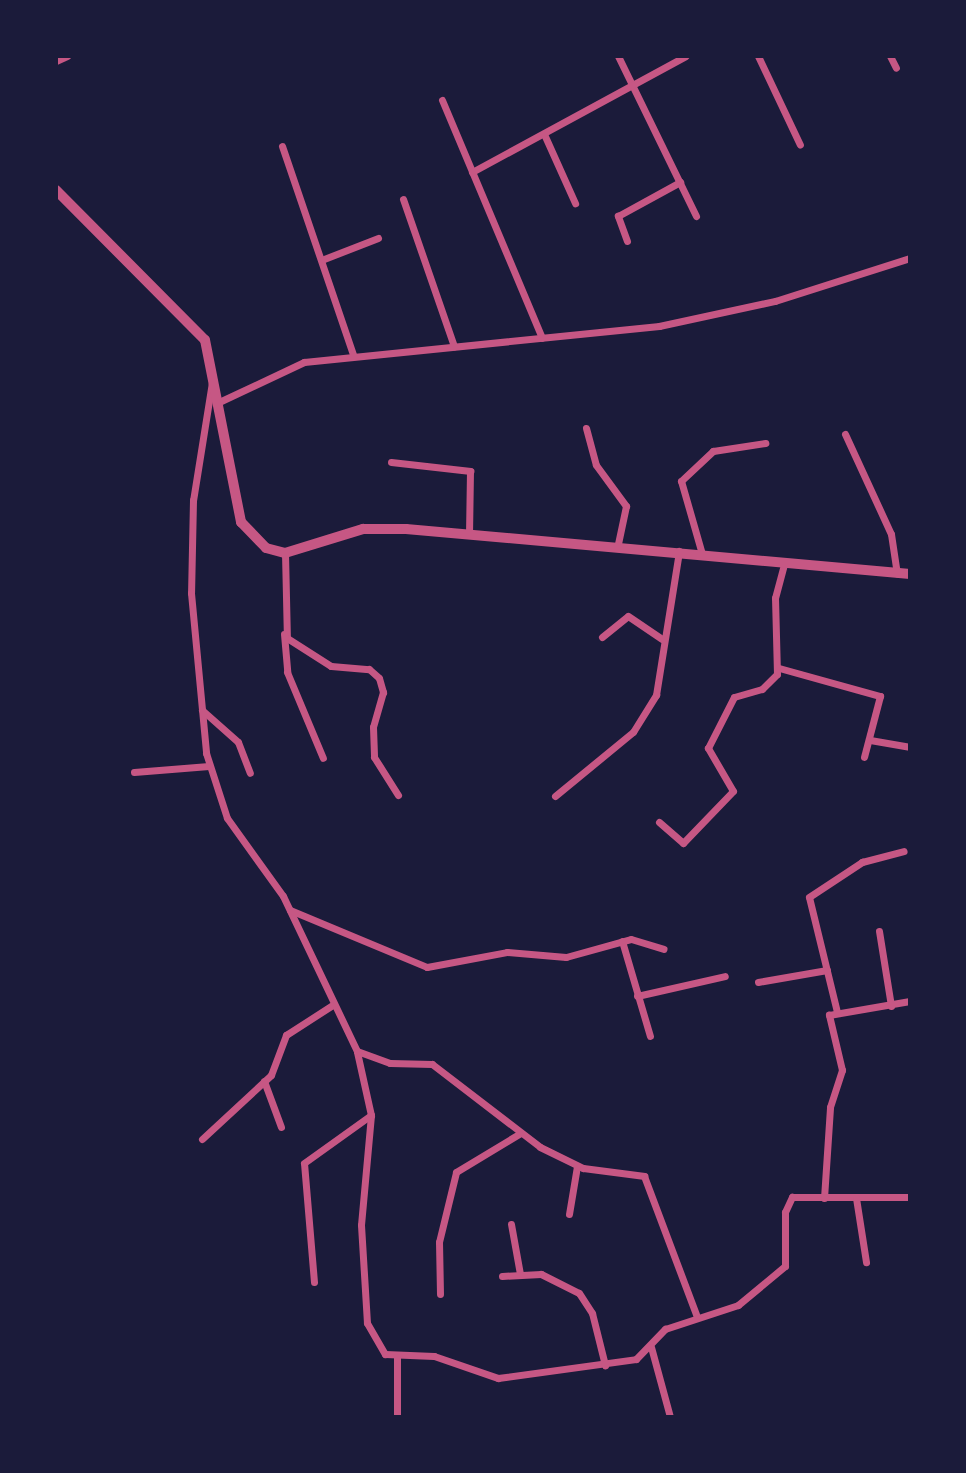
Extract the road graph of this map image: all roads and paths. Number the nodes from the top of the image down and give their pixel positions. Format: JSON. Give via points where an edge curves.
{"nodes":[{"id":1,"x":67,"y":56,"type":"edge"},
{"id":2,"x":618,"y":56,"type":"edge"},
{"id":3,"x":686,"y":56,"type":"edge"},
{"id":4,"x":758,"y":56,"type":"edge"},
{"id":5,"x":890,"y":56,"type":"edge"},
{"id":6,"x":56,"y":61,"type":"edge"},
{"id":7,"x":896,"y":68,"type":"dead end"},
{"id":8,"x":635,"y":87,"type":"junction"},
{"id":9,"x":442,"y":100,"type":"dead end"},
{"id":10,"x":544,"y":134,"type":"junction"},
{"id":11,"x":800,"y":145,"type":"dead end"},
{"id":12,"x":282,"y":146,"type":"dead end"},
{"id":13,"x":472,"y":172,"type":"junction"},
{"id":14,"x":680,"y":182,"type":"junction"},
{"id":15,"x":56,"y":190,"type":"edge"},
{"id":16,"x":403,"y":199,"type":"dead end"},
{"id":17,"x":575,"y":202,"type":"dead end"},
{"id":18,"x":696,"y":216,"type":"dead end"},
{"id":19,"x":378,"y":238,"type":"dead end"},
{"id":20,"x":627,"y":241,"type":"dead end"},
{"id":21,"x":910,"y":258,"type":"edge"},
{"id":22,"x":324,"y":259,"type":"junction"},
{"id":23,"x":542,"y":338,"type":"junction"},
{"id":24,"x":454,"y":346,"type":"junction"},
{"id":25,"x":353,"y":355,"type":"junction"},
{"id":26,"x":215,"y":377,"type":"junction"},
{"id":27,"x":219,"y":402,"type":"junction"},
{"id":28,"x":586,"y":428,"type":"dead end"},
{"id":29,"x":845,"y":434,"type":"dead end"},
{"id":30,"x":765,"y":443,"type":"dead end"},
{"id":31,"x":391,"y":462,"type":"dead end"},
{"id":32,"x":470,"y":533,"type":"junction"},
{"id":33,"x":618,"y":544,"type":"junction"},
{"id":34,"x":678,"y":551,"type":"junction"},
{"id":35,"x":285,"y":553,"type":"junction"},
{"id":36,"x":702,"y":554,"type":"junction"},
{"id":37,"x":783,"y":564,"type":"junction"},
{"id":38,"x":897,"y":574,"type":"junction"},
{"id":39,"x":910,"y":574,"type":"edge"},
{"id":40,"x":284,"y":632,"type":"junction"},
{"id":41,"x":602,"y":637,"type":"dead end"},
{"id":42,"x":662,"y":639,"type":"junction"},
{"id":43,"x":779,"y":668,"type":"junction"},
{"id":44,"x":202,"y":710,"type":"junction"},
{"id":45,"x":870,"y":740,"type":"junction"},
{"id":46,"x":910,"y":747,"type":"edge"},
{"id":47,"x":864,"y":757,"type":"dead end"},
{"id":48,"x":323,"y":758,"type":"dead end"},
{"id":49,"x":209,"y":766,"type":"junction"},
{"id":50,"x":134,"y":772,"type":"dead end"},
{"id":51,"x":250,"y":773,"type":"dead end"},
{"id":52,"x":398,"y":795,"type":"dead end"},
{"id":53,"x":555,"y":796,"type":"dead end"},
{"id":54,"x":659,"y":822,"type":"dead end"},
{"id":55,"x":904,"y":851,"type":"dead end"},
{"id":56,"x":290,"y":909,"type":"junction"},
{"id":57,"x":879,"y":931,"type":"dead end"},
{"id":58,"x":622,"y":941,"type":"junction"},
{"id":59,"x":664,"y":949,"type":"dead end"},
{"id":60,"x":827,"y":970,"type":"junction"},
{"id":61,"x":725,"y":976,"type":"dead end"},
{"id":62,"x":758,"y":982,"type":"dead end"},
{"id":63,"x":637,"y":996,"type":"junction"},
{"id":64,"x":910,"y":1001,"type":"edge"},
{"id":65,"x":331,"y":1006,"type":"junction"},
{"id":66,"x":891,"y":1006,"type":"junction"},
{"id":67,"x":836,"y":1012,"type":"junction"},
{"id":68,"x":650,"y":1036,"type":"dead end"},
{"id":69,"x":357,"y":1051,"type":"junction"},
{"id":70,"x":264,"y":1081,"type":"junction"},
{"id":71,"x":372,"y":1115,"type":"junction"},
{"id":72,"x":281,"y":1127,"type":"dead end"},
{"id":73,"x":519,"y":1134,"type":"junction"},
{"id":74,"x":202,"y":1139,"type":"dead end"},
{"id":75,"x":577,"y":1166,"type":"junction"},
{"id":76,"x":910,"y":1197,"type":"edge"},
{"id":77,"x":824,"y":1198,"type":"junction"},
{"id":78,"x":856,"y":1198,"type":"junction"},
{"id":79,"x":569,"y":1214,"type":"dead end"},
{"id":80,"x":511,"y":1224,"type":"dead end"},
{"id":81,"x":866,"y":1262,"type":"dead end"},
{"id":82,"x":520,"y":1274,"type":"junction"},
{"id":83,"x":502,"y":1276,"type":"dead end"},
{"id":84,"x":314,"y":1282,"type":"dead end"},
{"id":85,"x":440,"y":1294,"type":"dead end"},
{"id":86,"x":697,"y":1317,"type":"junction"},
{"id":87,"x":651,"y":1347,"type":"junction"},
{"id":88,"x":397,"y":1357,"type":"junction"},
{"id":89,"x":605,"y":1365,"type":"junction"},
{"id":90,"x":397,"y":1417,"type":"edge"},
{"id":91,"x":670,"y":1417,"type":"edge"}],
"edges":[{"from":1,"to":6,"type":"street"},
{"from":2,"to":8,"type":"street"},
{"from":3,"to":8,"type":"street"},
{"from":4,"to":11,"type":"street"},
{"from":5,"to":7,"type":"street"},
{"from":8,"to":10,"type":"street"},
{"from":8,"to":14,"type":"street"},
{"from":9,"to":13,"type":"street"},
{"from":10,"to":13,"type":"street"},
{"from":10,"to":17,"type":"street"},
{"from":12,"to":22,"type":"street"},
{"from":13,"to":23,"type":"street"},
{"from":14,"to":18,"type":"street"},
{"from":14,"to":20,"type":"street","via":[[618,216]]},
{"from":15,"to":26,"type":"street","via":[[202,335]]},
{"from":16,"to":24,"type":"street"},
{"from":19,"to":22,"type":"street"},
{"from":21,"to":23,"type":"street","via":[[703,318]]},
{"from":22,"to":25,"type":"street"},
{"from":23,"to":24,"type":"street"},
{"from":24,"to":25,"type":"street"},
{"from":25,"to":27,"type":"street","via":[[286,367]]},
{"from":26,"to":27,"type":"street"},
{"from":26,"to":44,"type":"street","via":[[201,432],[191,546]]},
{"from":27,"to":35,"type":"street","via":[[241,522],[256,542]]},
{"from":28,"to":33,"type":"street","via":[[596,465],[626,506]]},
{"from":29,"to":38,"type":"street","via":[[891,534]]},
{"from":30,"to":36,"type":"street","via":[[713,451],[681,481]]},
{"from":31,"to":32,"type":"street","via":[[470,471]]},
{"from":32,"to":33,"type":"street"},
{"from":32,"to":35,"type":"street","via":[[363,529]]},
{"from":33,"to":34,"type":"street"},
{"from":34,"to":36,"type":"street"},
{"from":34,"to":42,"type":"street"},
{"from":35,"to":40,"type":"street"},
{"from":36,"to":37,"type":"street"},
{"from":37,"to":38,"type":"street"},
{"from":37,"to":43,"type":"street","via":[[775,598]]},
{"from":38,"to":39,"type":"street"},
{"from":40,"to":48,"type":"street","via":[[287,672]]},
{"from":40,"to":52,"type":"street","via":[[295,647],[331,666],[369,669],[379,678],[383,692],[372,748],[380,775]]},
{"from":41,"to":42,"type":"street","via":[[628,616]]},
{"from":42,"to":53,"type":"street","via":[[659,682],[646,713],[615,748]]},
{"from":43,"to":45,"type":"street","via":[[879,695]]},
{"from":43,"to":54,"type":"street","via":[[762,689],[734,697],[708,748],[733,783],[730,797],[683,843]]},
{"from":44,"to":49,"type":"street"},
{"from":44,"to":51,"type":"street","via":[[237,743]]},
{"from":45,"to":46,"type":"street"},
{"from":45,"to":47,"type":"street"},
{"from":49,"to":50,"type":"street"},
{"from":49,"to":56,"type":"street","via":[[240,841]]},
{"from":55,"to":60,"type":"street","via":[[862,862],[809,897]]},
{"from":56,"to":58,"type":"street","via":[[427,967],[507,952],[566,957]]},
{"from":56,"to":65,"type":"street"},
{"from":57,"to":66,"type":"street"},
{"from":58,"to":59,"type":"street","via":[[646,939]]},
{"from":58,"to":63,"type":"street"},
{"from":60,"to":62,"type":"street"},
{"from":60,"to":67,"type":"street"},
{"from":61,"to":63,"type":"street"},
{"from":63,"to":68,"type":"street"},
{"from":64,"to":66,"type":"street"},
{"from":65,"to":69,"type":"street"},
{"from":65,"to":70,"type":"street","via":[[286,1035],[277,1065]]},
{"from":66,"to":67,"type":"street"},
{"from":67,"to":77,"type":"street","via":[[828,1024],[842,1070],[830,1107]]},
{"from":69,"to":71,"type":"street"},
{"from":69,"to":73,"type":"street","via":[[390,1063],[432,1064]]},
{"from":70,"to":72,"type":"street"},
{"from":70,"to":74,"type":"street"},
{"from":71,"to":84,"type":"street","via":[[304,1163]]},
{"from":71,"to":88,"type":"street","via":[[361,1226],[367,1323],[379,1349]]},
{"from":73,"to":75,"type":"street"},
{"from":73,"to":85,"type":"street","via":[[456,1172],[439,1242]]},
{"from":75,"to":79,"type":"street"},
{"from":75,"to":86,"type":"street","via":[[649,1179]]},
{"from":76,"to":78,"type":"street"},
{"from":77,"to":78,"type":"street"},
{"from":77,"to":86,"type":"street","via":[[789,1199],[785,1266],[745,1301]]},
{"from":78,"to":81,"type":"street"},
{"from":80,"to":82,"type":"street"},
{"from":82,"to":83,"type":"street"},
{"from":82,"to":89,"type":"street","via":[[558,1278],[579,1293],[592,1313]]},
{"from":86,"to":87,"type":"street","via":[[662,1331]]},
{"from":87,"to":89,"type":"street","via":[[636,1359]]},
{"from":87,"to":91,"type":"street"},
{"from":88,"to":89,"type":"street","via":[[434,1356],[492,1378]]},
{"from":88,"to":90,"type":"street"}]}
